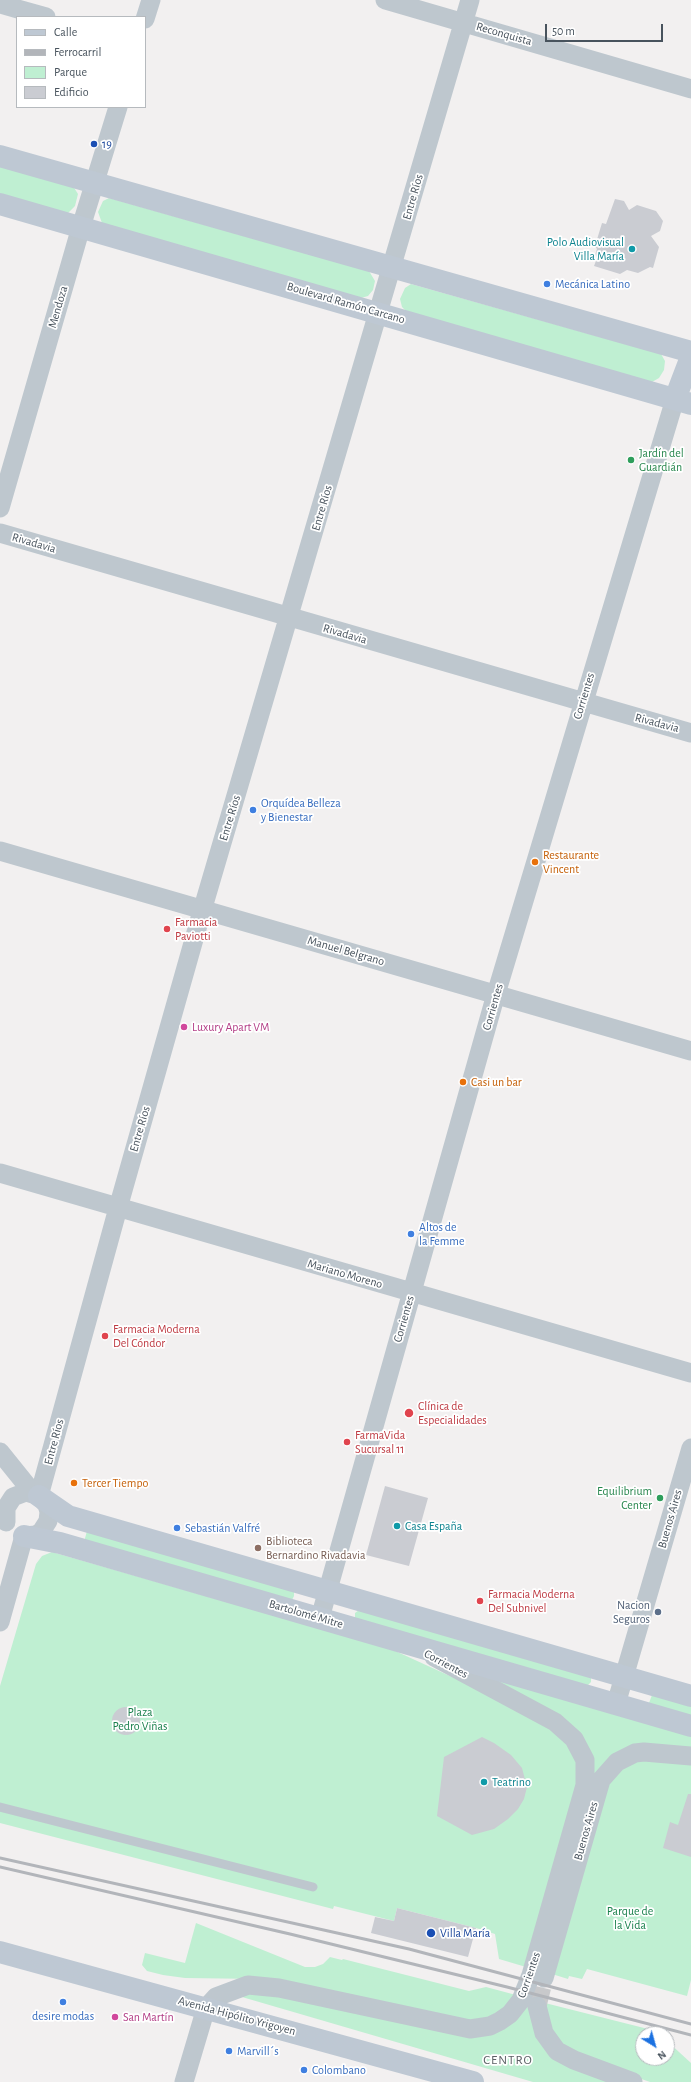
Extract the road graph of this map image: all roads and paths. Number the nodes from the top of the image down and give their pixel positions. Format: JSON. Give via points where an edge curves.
{"nodes":[{"id":1,"x":151,"y":0,"type":"edge"},
{"id":2,"x":386,"y":0,"type":"edge"},
{"id":3,"x":470,"y":0,"type":"edge"},
{"id":4,"x":0,"y":4,"type":"edge"},
{"id":5,"x":42,"y":16,"type":"edge"},
{"id":6,"x":146,"y":16,"type":"edge"},
{"id":7,"x":463,"y":23,"type":"junction"},
{"id":8,"x":691,"y":89,"type":"edge"},
{"id":9,"x":118,"y":108,"type":"edge"},
{"id":10,"x":0,"y":156,"type":"edge"},
{"id":11,"x":94,"y":183,"type":"junction"},
{"id":12,"x":0,"y":204,"type":"edge"},
{"id":13,"x":81,"y":227,"type":"junction"},
{"id":14,"x":392,"y":268,"type":"junction"},
{"id":15,"x":379,"y":313,"type":"junction"},
{"id":16,"x":691,"y":352,"type":"edge"},
{"id":17,"x":691,"y":357,"type":"edge"},
{"id":18,"x":683,"y":401,"type":"edge"},
{"id":19,"x":0,"y":508,"type":"edge"},
{"id":20,"x":0,"y":533,"type":"edge"},
{"id":21,"x":290,"y":618,"type":"junction"},
{"id":22,"x":582,"y":703,"type":"junction"},
{"id":23,"x":691,"y":733,"type":"edge"},
{"id":24,"x":0,"y":851,"type":"edge"},
{"id":25,"x":202,"y":911,"type":"junction"},
{"id":26,"x":496,"y":994,"type":"junction"},
{"id":27,"x":691,"y":1051,"type":"edge"},
{"id":28,"x":0,"y":1173,"type":"edge"},
{"id":29,"x":118,"y":1208,"type":"junction"},
{"id":30,"x":411,"y":1292,"type":"junction"},
{"id":31,"x":691,"y":1373,"type":"edge"},
{"id":32,"x":691,"y":1448,"type":"edge"},
{"id":33,"x":2,"y":1456,"type":"edge"},
{"id":34,"x":0,"y":1478,"type":"edge"},
{"id":35,"x":36,"y":1494,"type":"junction"},
{"id":36,"x":3,"y":1520,"type":"edge"},
{"id":37,"x":24,"y":1536,"type":"junction"},
{"id":38,"x":328,"y":1591,"type":"junction"},
{"id":39,"x":320,"y":1618,"type":"junction"},
{"id":40,"x":0,"y":1622,"type":"edge"},
{"id":41,"x":406,"y":1643,"type":"junction"},
{"id":42,"x":624,"y":1677,"type":"junction"},
{"id":43,"x":691,"y":1696,"type":"edge"},
{"id":44,"x":616,"y":1704,"type":"junction"},
{"id":45,"x":691,"y":1726,"type":"edge"},
{"id":46,"x":691,"y":1756,"type":"edge"},
{"id":47,"x":0,"y":1807,"type":"edge"},
{"id":48,"x":313,"y":1888,"type":"dead end"},
{"id":49,"x":0,"y":1952,"type":"edge"},
{"id":50,"x":544,"y":1978,"type":"tunnel mouth"},
{"id":51,"x":537,"y":2006,"type":"tunnel mouth"},
{"id":52,"x":206,"y":2008,"type":"junction"},
{"id":53,"x":184,"y":2082,"type":"edge"},
{"id":54,"x":473,"y":2082,"type":"edge"},
{"id":55,"x":633,"y":2082,"type":"edge"}],
"edges":[{"from":1,"to":6,"type":"street"},
{"from":2,"to":7,"type":"street","name":"Reconquista"},
{"from":3,"to":7,"type":"street","name":"Entre Ríos"},
{"from":4,"to":5,"type":"street"},
{"from":7,"to":8,"type":"street","name":"Reconquista"},
{"from":7,"to":14,"type":"street","name":"Entre Ríos"},
{"from":9,"to":11,"type":"street","name":"Mendoza"},
{"from":10,"to":11,"type":"main road"},
{"from":11,"to":13,"type":"street","name":"Mendoza"},
{"from":11,"to":14,"type":"main road"},
{"from":12,"to":13,"type":"main road","name":"Boulevard Ramón Carcano"},
{"from":13,"to":15,"type":"main road","name":"Boulevard Ramón Carcano"},
{"from":13,"to":19,"type":"street","name":"Mendoza"},
{"from":14,"to":15,"type":"street","name":"Entre Ríos"},
{"from":14,"to":16,"type":"main road"},
{"from":15,"to":18,"type":"main road","name":"Boulevard Ramón Carcano"},
{"from":15,"to":21,"type":"street","name":"Entre Ríos"},
{"from":17,"to":18,"type":"main road"},
{"from":18,"to":22,"type":"street","name":"Corrientes"},
{"from":20,"to":21,"type":"street","name":"Rivadavia"},
{"from":21,"to":22,"type":"street","name":"Rivadavia"},
{"from":21,"to":25,"type":"street","name":"Entre Ríos"},
{"from":22,"to":23,"type":"street","name":"Rivadavia"},
{"from":22,"to":26,"type":"street","name":"Corrientes"},
{"from":24,"to":25,"type":"street","name":"Manuel Belgrano"},
{"from":25,"to":26,"type":"street","name":"Manuel Belgrano"},
{"from":25,"to":29,"type":"street","name":"Entre Ríos"},
{"from":26,"to":27,"type":"street","name":"Manuel Belgrano"},
{"from":26,"to":30,"type":"street","name":"Corrientes"},
{"from":28,"to":29,"type":"street","name":"Mariano Moreno"},
{"from":29,"to":30,"type":"street","name":"Mariano Moreno"},
{"from":29,"to":35,"type":"street","name":"Entre Ríos"},
{"from":30,"to":31,"type":"street","name":"Mariano Moreno"},
{"from":30,"to":38,"type":"street","name":"Corrientes"},
{"from":32,"to":42,"type":"street","name":"Buenos Aires"},
{"from":33,"to":34,"type":"street","via":[[5,1469]]},
{"from":33,"to":35,"type":"street"},
{"from":35,"to":36,"type":"street","via":[[26,1492],[13,1497],[6,1508]]},
{"from":35,"to":37,"type":"street","via":[[47,1505],[48,1521],[36,1535]]},
{"from":35,"to":38,"type":"main road","via":[[68,1516]]},
{"from":36,"to":37,"type":"street","name":"Bartolomé Mitre","via":[[12,1531]]},
{"from":37,"to":39,"type":"main road","name":"Bartolomé Mitre","via":[[60,1543]]},
{"from":37,"to":40,"type":"street"},
{"from":38,"to":39,"type":"street","name":"Corrientes"},
{"from":38,"to":42,"type":"main road"},
{"from":39,"to":41,"type":"main road","name":"Bartolomé Mitre"},
{"from":41,"to":44,"type":"main road","name":"Bartolomé Mitre"},
{"from":41,"to":52,"type":"street","name":"Corrientes","via":[[555,1722],[574,1738],[585,1760],[585,1785],[531,1975],[521,2000],[510,2014],[500,2021],[480,2028],[463,2027],[256,1985],[232,1989],[216,1997]]},
{"from":42,"to":43,"type":"main road"},
{"from":42,"to":44,"type":"street","name":"Buenos Aires"},
{"from":44,"to":45,"type":"main road","name":"Bartolomé Mitre"},
{"from":46,"to":50,"type":"street","name":"Buenos Aires","via":[[635,1753],[617,1762],[601,1780]]},
{"from":47,"to":48,"type":"lane"},
{"from":49,"to":52,"type":"main road","name":"Avenida Hipólito Yrigoyen"},
{"from":51,"to":55,"type":"street","via":[[544,2033],[557,2051]]},
{"from":52,"to":53,"type":"street"},
{"from":52,"to":54,"type":"main road","name":"Avenida Hipólito Yrigoyen"}]}
